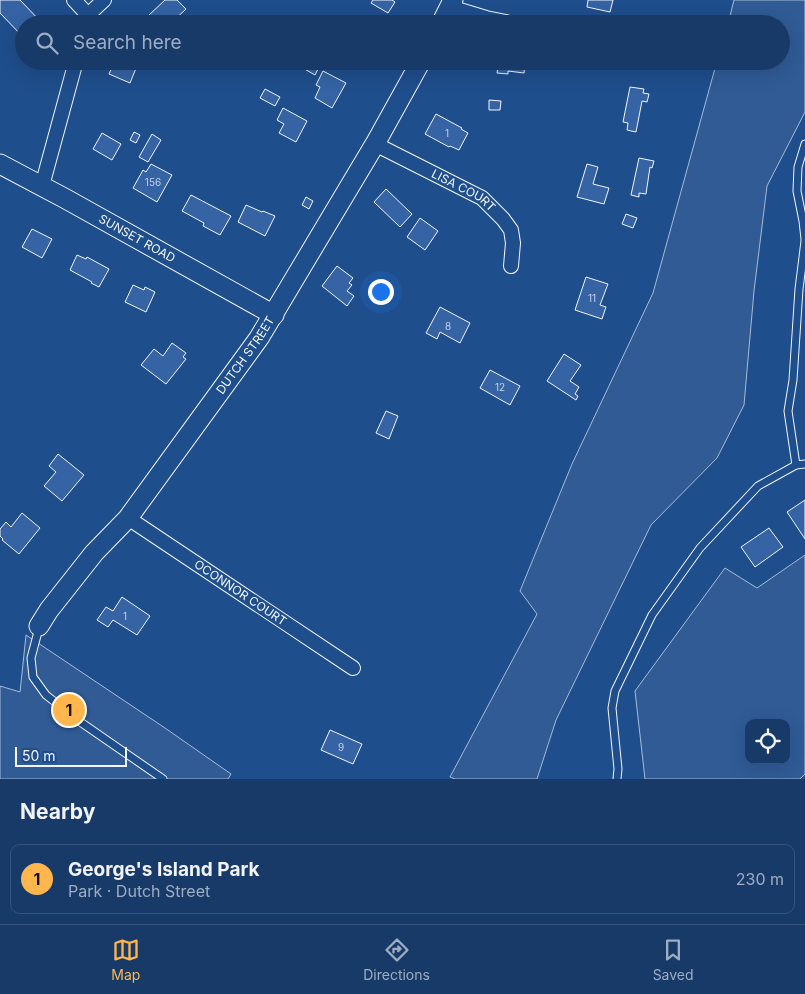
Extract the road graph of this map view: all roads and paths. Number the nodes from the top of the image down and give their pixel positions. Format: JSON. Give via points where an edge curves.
{"nodes":[{"id":1,"x":74,"y":0,"type":"edge"},
{"id":2,"x":104,"y":0,"type":"edge"},
{"id":3,"x":451,"y":3,"type":"edge"},
{"id":4,"x":84,"y":15,"type":"edge"},
{"id":5,"x":91,"y":15,"type":"edge"},
{"id":6,"x":445,"y":15,"type":"edge"},
{"id":7,"x":479,"y":15,"type":"edge"},
{"id":8,"x":74,"y":70,"type":"edge"},
{"id":9,"x":416,"y":70,"type":"edge"},
{"id":10,"x":375,"y":144,"type":"junction"},
{"id":11,"x":805,"y":144,"type":"edge"},
{"id":12,"x":0,"y":164,"type":"edge"},
{"id":13,"x":42,"y":186,"type":"junction"},
{"id":14,"x":805,"y":240,"type":"edge"},
{"id":15,"x":511,"y":266,"type":"dead end"},
{"id":16,"x":274,"y":315,"type":"junction"},
{"id":17,"x":805,"y":464,"type":"edge"},
{"id":18,"x":796,"y":465,"type":"junction"},
{"id":19,"x":128,"y":518,"type":"junction"},
{"id":20,"x":39,"y":626,"type":"joint"},
{"id":21,"x":352,"y":668,"type":"dead end"},
{"id":22,"x":163,"y":779,"type":"edge"},
{"id":23,"x":617,"y":779,"type":"edge"}],
"edges":[{"from":1,"to":4,"type":"street"},
{"from":2,"to":5,"type":"street"},
{"from":3,"to":6,"type":"street"},
{"from":3,"to":7,"type":"street"},
{"from":8,"to":13,"type":"street"},
{"from":9,"to":10,"type":"street","name":"DUTCH STREET"},
{"from":10,"to":15,"type":"street","name":"LISA COURT","via":[[482,198],[511,230]]},
{"from":10,"to":16,"type":"street","name":"DUTCH STREET"},
{"from":11,"to":14,"type":"lane","via":[[798,167],[797,191]]},
{"from":12,"to":13,"type":"street","name":"SUNSET ROAD"},
{"from":13,"to":16,"type":"street","name":"SUNSET ROAD"},
{"from":14,"to":18,"type":"lane","via":[[788,411]]},
{"from":16,"to":19,"type":"street","name":"DUTCH STREET"},
{"from":17,"to":18,"type":"lane"},
{"from":18,"to":23,"type":"lane","via":[[758,486],[700,548],[652,615],[615,691],[612,708]]},
{"from":19,"to":20,"type":"street","name":"DUTCH STREET","via":[[94,553]]},
{"from":19,"to":21,"type":"street","name":"OCONNOR COURT"},
{"from":20,"to":22,"type":"lane","via":[[31,658],[33,677],[46,695]]}]}
